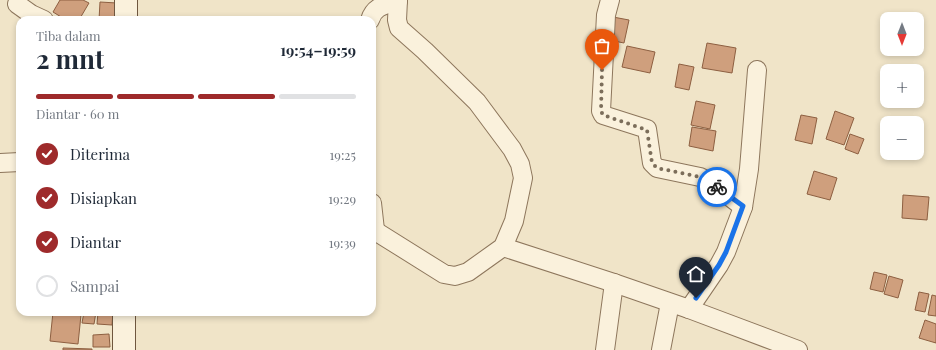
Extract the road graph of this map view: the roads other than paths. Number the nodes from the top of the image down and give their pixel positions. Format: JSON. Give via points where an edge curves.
{"nodes":[{"id":1,"x":126,"y":0,"type":"edge"},
{"id":2,"x":610,"y":0,"type":"edge"},
{"id":3,"x":398,"y":1,"type":"edge"},
{"id":4,"x":17,"y":4,"type":"dead end"},
{"id":5,"x":35,"y":16,"type":"edge"},
{"id":6,"x":126,"y":16,"type":"edge"},
{"id":7,"x":371,"y":16,"type":"edge"},
{"id":8,"x":757,"y":70,"type":"dead end"},
{"id":9,"x":16,"y":162,"type":"edge"},
{"id":10,"x":0,"y":163,"type":"edge"},
{"id":11,"x":743,"y":206,"type":"junction"},
{"id":12,"x":376,"y":230,"type":"edge"},
{"id":13,"x":503,"y":247,"type":"junction"},
{"id":14,"x":614,"y":283,"type":"junction"},
{"id":15,"x":670,"y":303,"type":"junction"},
{"id":16,"x":689,"y":309,"type":"junction"},
{"id":17,"x":124,"y":316,"type":"edge"},
{"id":18,"x":124,"y":350,"type":"edge"},
{"id":19,"x":605,"y":350,"type":"edge"},
{"id":20,"x":661,"y":350,"type":"edge"},
{"id":21,"x":798,"y":350,"type":"edge"}],
"edges":[{"from":1,"to":6,"type":"main road"},
{"from":2,"to":11,"type":"street","via":[[606,15],[603,56],[603,115],[647,130],[652,163],[657,168],[700,177]]},
{"from":3,"to":7,"type":"street","via":[[379,7]]},
{"from":3,"to":13,"type":"street","via":[[399,28],[477,102],[520,164],[522,190],[514,221]]},
{"from":4,"to":5,"type":"street"},
{"from":8,"to":11,"type":"street","via":[[750,162]]},
{"from":9,"to":10,"type":"street"},
{"from":11,"to":16,"type":"street","via":[[723,258]]},
{"from":12,"to":13,"type":"street","via":[[444,274],[455,276],[468,272]]},
{"from":13,"to":14,"type":"street"},
{"from":14,"to":15,"type":"street"},
{"from":14,"to":19,"type":"street"},
{"from":15,"to":16,"type":"street"},
{"from":15,"to":20,"type":"street"},
{"from":16,"to":21,"type":"street"},
{"from":17,"to":18,"type":"main road"}]}
